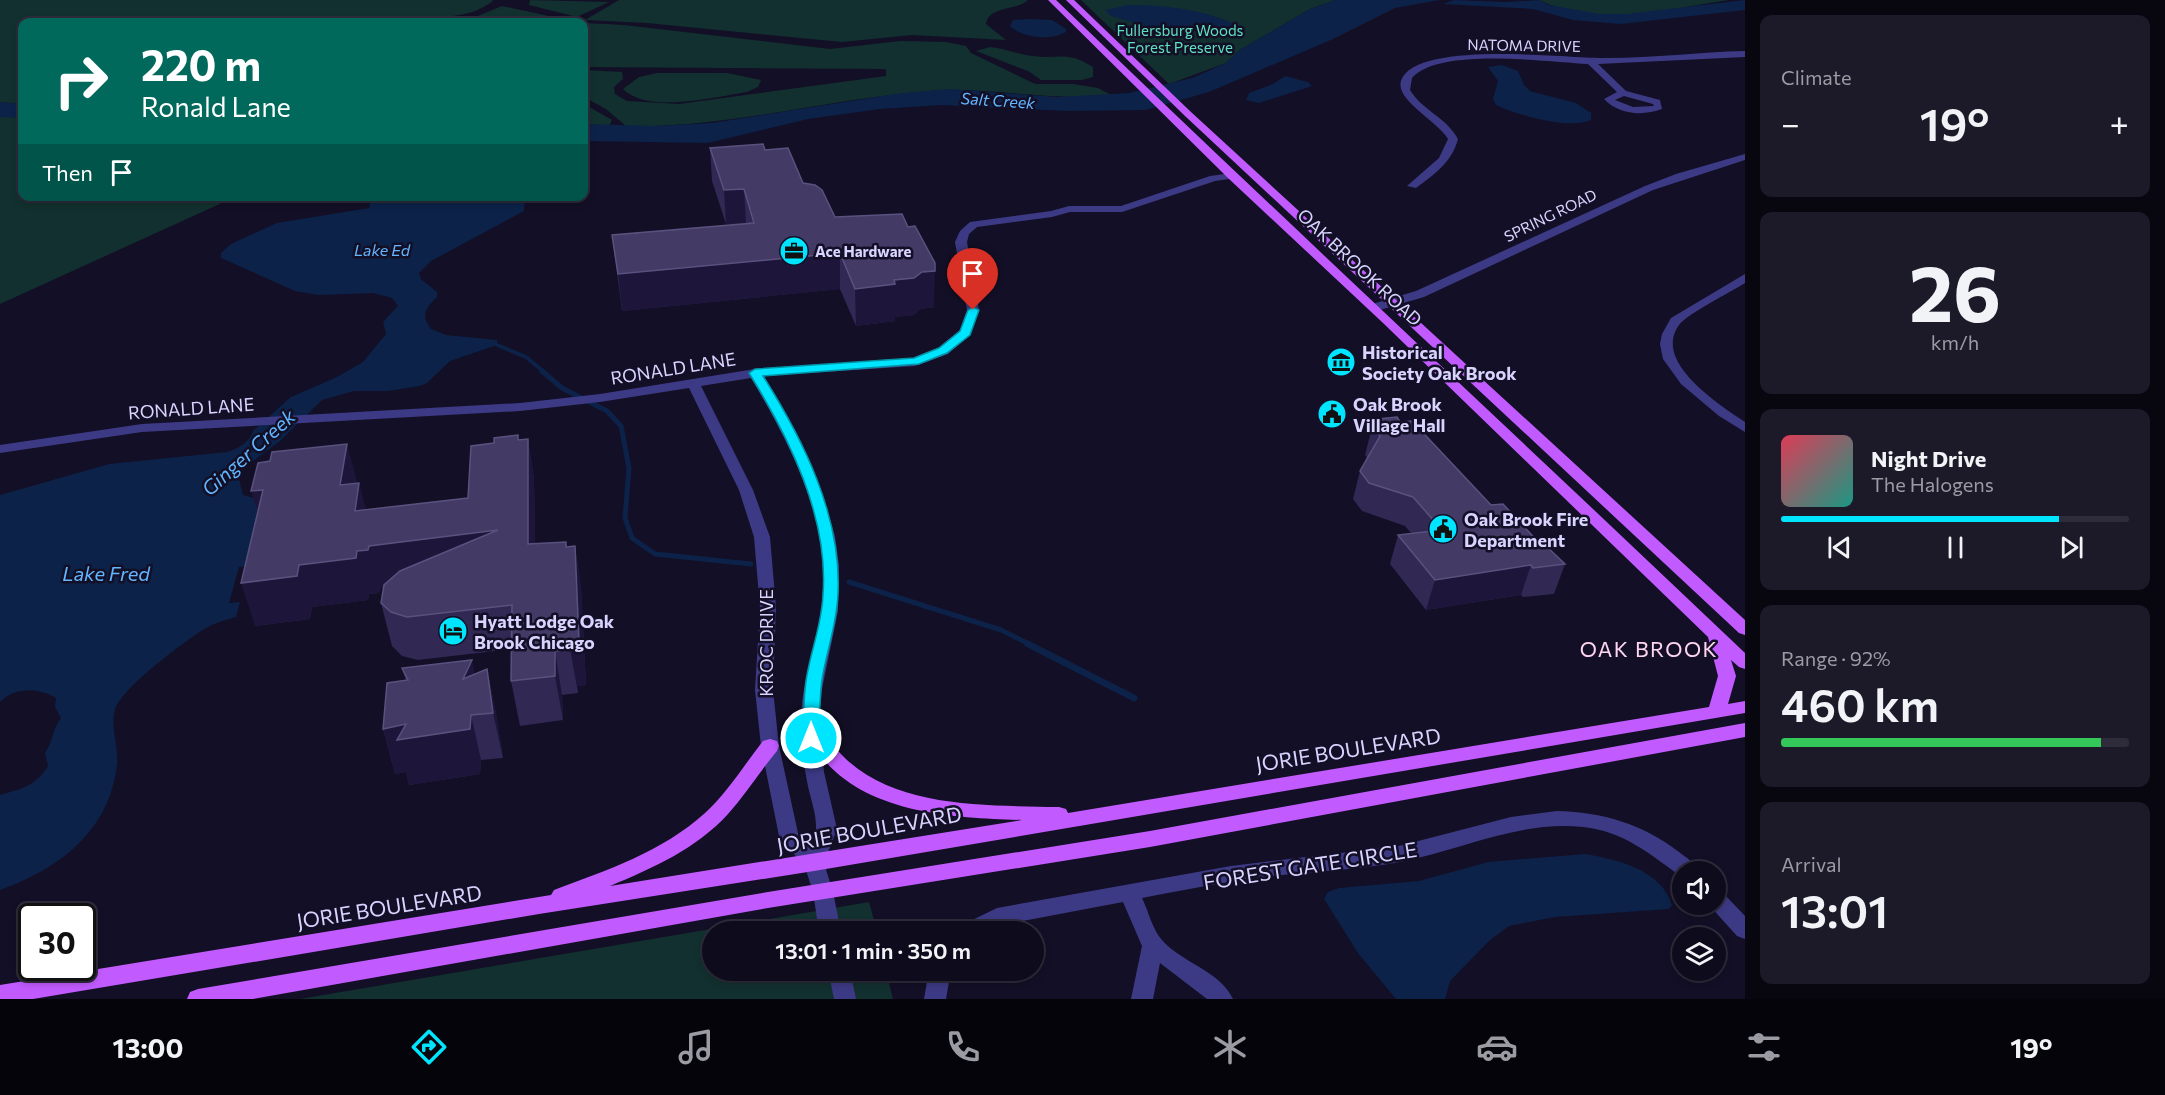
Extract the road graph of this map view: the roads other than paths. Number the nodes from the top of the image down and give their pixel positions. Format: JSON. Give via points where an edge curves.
{"nodes":[{"id":1,"x":1052,"y":0,"type":"edge"},
{"id":2,"x":1070,"y":0,"type":"edge"},
{"id":3,"x":1745,"y":54,"type":"edge"},
{"id":4,"x":1686,"y":57,"type":"junction"},
{"id":5,"x":1745,"y":59,"type":"edge"},
{"id":6,"x":1590,"y":61,"type":"junction"},
{"id":7,"x":1623,"y":93,"type":"dead end"},
{"id":8,"x":1745,"y":157,"type":"edge"},
{"id":9,"x":1232,"y":176,"type":"junction"},
{"id":10,"x":1412,"y":186,"type":"dead end"},
{"id":11,"x":1745,"y":278,"type":"edge"},
{"id":12,"x":1393,"y":304,"type":"junction"},
{"id":13,"x":1373,"y":308,"type":"junction"},
{"id":14,"x":755,"y":373,"type":"junction"},
{"id":15,"x":693,"y":382,"type":"junction"},
{"id":16,"x":1745,"y":428,"type":"edge"},
{"id":17,"x":0,"y":449,"type":"edge"},
{"id":18,"x":1745,"y":628,"type":"edge"},
{"id":19,"x":1715,"y":634,"type":"junction"},
{"id":20,"x":1745,"y":663,"type":"edge"},
{"id":21,"x":1745,"y":707,"type":"edge"},
{"id":22,"x":1716,"y":712,"type":"junction"},
{"id":23,"x":810,"y":718,"type":"junction"},
{"id":24,"x":1745,"y":730,"type":"edge"},
{"id":25,"x":1726,"y":733,"type":"junction"},
{"id":26,"x":1745,"y":738,"type":"edge"},
{"id":27,"x":770,"y":746,"type":"junction"},
{"id":28,"x":1327,"y":778,"type":"junction"},
{"id":29,"x":1343,"y":802,"type":"junction"},
{"id":30,"x":1095,"y":814,"type":"junction"},
{"id":31,"x":1675,"y":861,"type":"edge"},
{"id":32,"x":814,"y":863,"type":"junction"},
{"id":33,"x":824,"y":892,"type":"junction"},
{"id":34,"x":1130,"y":894,"type":"junction"},
{"id":35,"x":539,"y":905,"type":"junction"},
{"id":36,"x":1726,"y":910,"type":"edge"},
{"id":37,"x":828,"y":921,"type":"edge"},
{"id":38,"x":989,"y":921,"type":"edge"},
{"id":39,"x":1745,"y":930,"type":"edge"},
{"id":40,"x":1153,"y":946,"type":"junction"},
{"id":41,"x":841,"y":981,"type":"edge"},
{"id":42,"x":938,"y":981,"type":"edge"},
{"id":43,"x":0,"y":995,"type":"edge"},
{"id":44,"x":198,"y":999,"type":"edge"},
{"id":45,"x":845,"y":999,"type":"edge"},
{"id":46,"x":935,"y":999,"type":"edge"},
{"id":47,"x":1142,"y":999,"type":"edge"},
{"id":48,"x":1222,"y":999,"type":"edge"}],
"edges":[{"from":1,"to":9,"type":"main road","name":"OAK BROOK ROAD"},
{"from":2,"to":12,"type":"main road","name":"OAK BROOK ROAD"},
{"from":3,"to":4,"type":"street","name":"NATOMA DRIVE"},
{"from":4,"to":5,"type":"street","name":"NATOMA DRIVE"},
{"from":4,"to":6,"type":"street","name":"NATOMA DRIVE"},
{"from":6,"to":7,"type":"street"},
{"from":6,"to":10,"type":"street","name":"NATOMA DRIVE","via":[[1472,57],[1433,63],[1410,73],[1405,87],[1408,95],[1442,122],[1453,139],[1444,159]]},
{"from":8,"to":12,"type":"street","name":"SPRING ROAD","via":[[1680,176],[1606,206],[1483,266]]},
{"from":9,"to":13,"type":"main road","name":"OAK BROOK ROAD"},
{"from":9,"to":14,"type":"street","name":"RONALD LANE","via":[[1214,178],[1122,209],[1069,209],[974,224],[962,242],[973,310],[966,332],[943,351],[915,362]]},
{"from":11,"to":16,"type":"street","via":[[1675,321],[1666,348],[1669,360],[1681,376]]},
{"from":12,"to":13,"type":"street","name":"SPRING ROAD"},
{"from":12,"to":18,"type":"main road","name":"OAK BROOK ROAD"},
{"from":13,"to":19,"type":"main road","name":"OAK BROOK ROAD"},
{"from":14,"to":15,"type":"street","name":"RONALD LANE"},
{"from":14,"to":23,"type":"street","via":[[803,464],[823,522],[830,563],[830,606]]},
{"from":15,"to":17,"type":"street","name":"RONALD LANE","via":[[571,402],[142,428]]},
{"from":15,"to":27,"type":"street","name":"KROC DRIVE","via":[[747,490],[762,537],[768,608],[764,690]]},
{"from":19,"to":20,"type":"main road","name":"OAK BROOK ROAD"},
{"from":19,"to":22,"type":"main road","via":[[1727,676]]},
{"from":21,"to":22,"type":"main road","name":"JORIE BOULEVARD"},
{"from":22,"to":28,"type":"main road","name":"JORIE BOULEVARD"},
{"from":23,"to":30,"type":"main road","via":[[827,750],[852,774],[892,794],[942,807]]},
{"from":23,"to":32,"type":"street","via":[[812,759],[827,830]]},
{"from":24,"to":25,"type":"main road"},
{"from":25,"to":26,"type":"main road"},
{"from":25,"to":29,"type":"main road"},
{"from":27,"to":32,"type":"street","name":"KROC DRIVE","via":[[789,836]]},
{"from":27,"to":35,"type":"main road","via":[[737,791],[684,841],[661,855]]},
{"from":28,"to":29,"type":"main road"},
{"from":28,"to":30,"type":"main road","name":"JORIE BOULEVARD"},
{"from":29,"to":33,"type":"main road","via":[[1150,839]]},
{"from":30,"to":32,"type":"main road","name":"JORIE BOULEVARD"},
{"from":31,"to":34,"type":"street","name":"FOREST GATE CIRCLE","via":[[1638,837],[1601,823],[1559,817],[1479,831],[1388,856],[1262,870]]},
{"from":32,"to":33,"type":"street"},
{"from":32,"to":35,"type":"main road","name":"JORIE BOULEVARD"},
{"from":33,"to":37,"type":"street"},
{"from":33,"to":44,"type":"main road"},
{"from":34,"to":38,"type":"street","name":"FOREST GATE CIRCLE"},
{"from":34,"to":40,"type":"street"},
{"from":35,"to":43,"type":"main road","name":"JORIE BOULEVARD"},
{"from":36,"to":39,"type":"street"},
{"from":40,"to":47,"type":"street"},
{"from":40,"to":48,"type":"street"},
{"from":41,"to":45,"type":"street"},
{"from":42,"to":46,"type":"street"}]}
